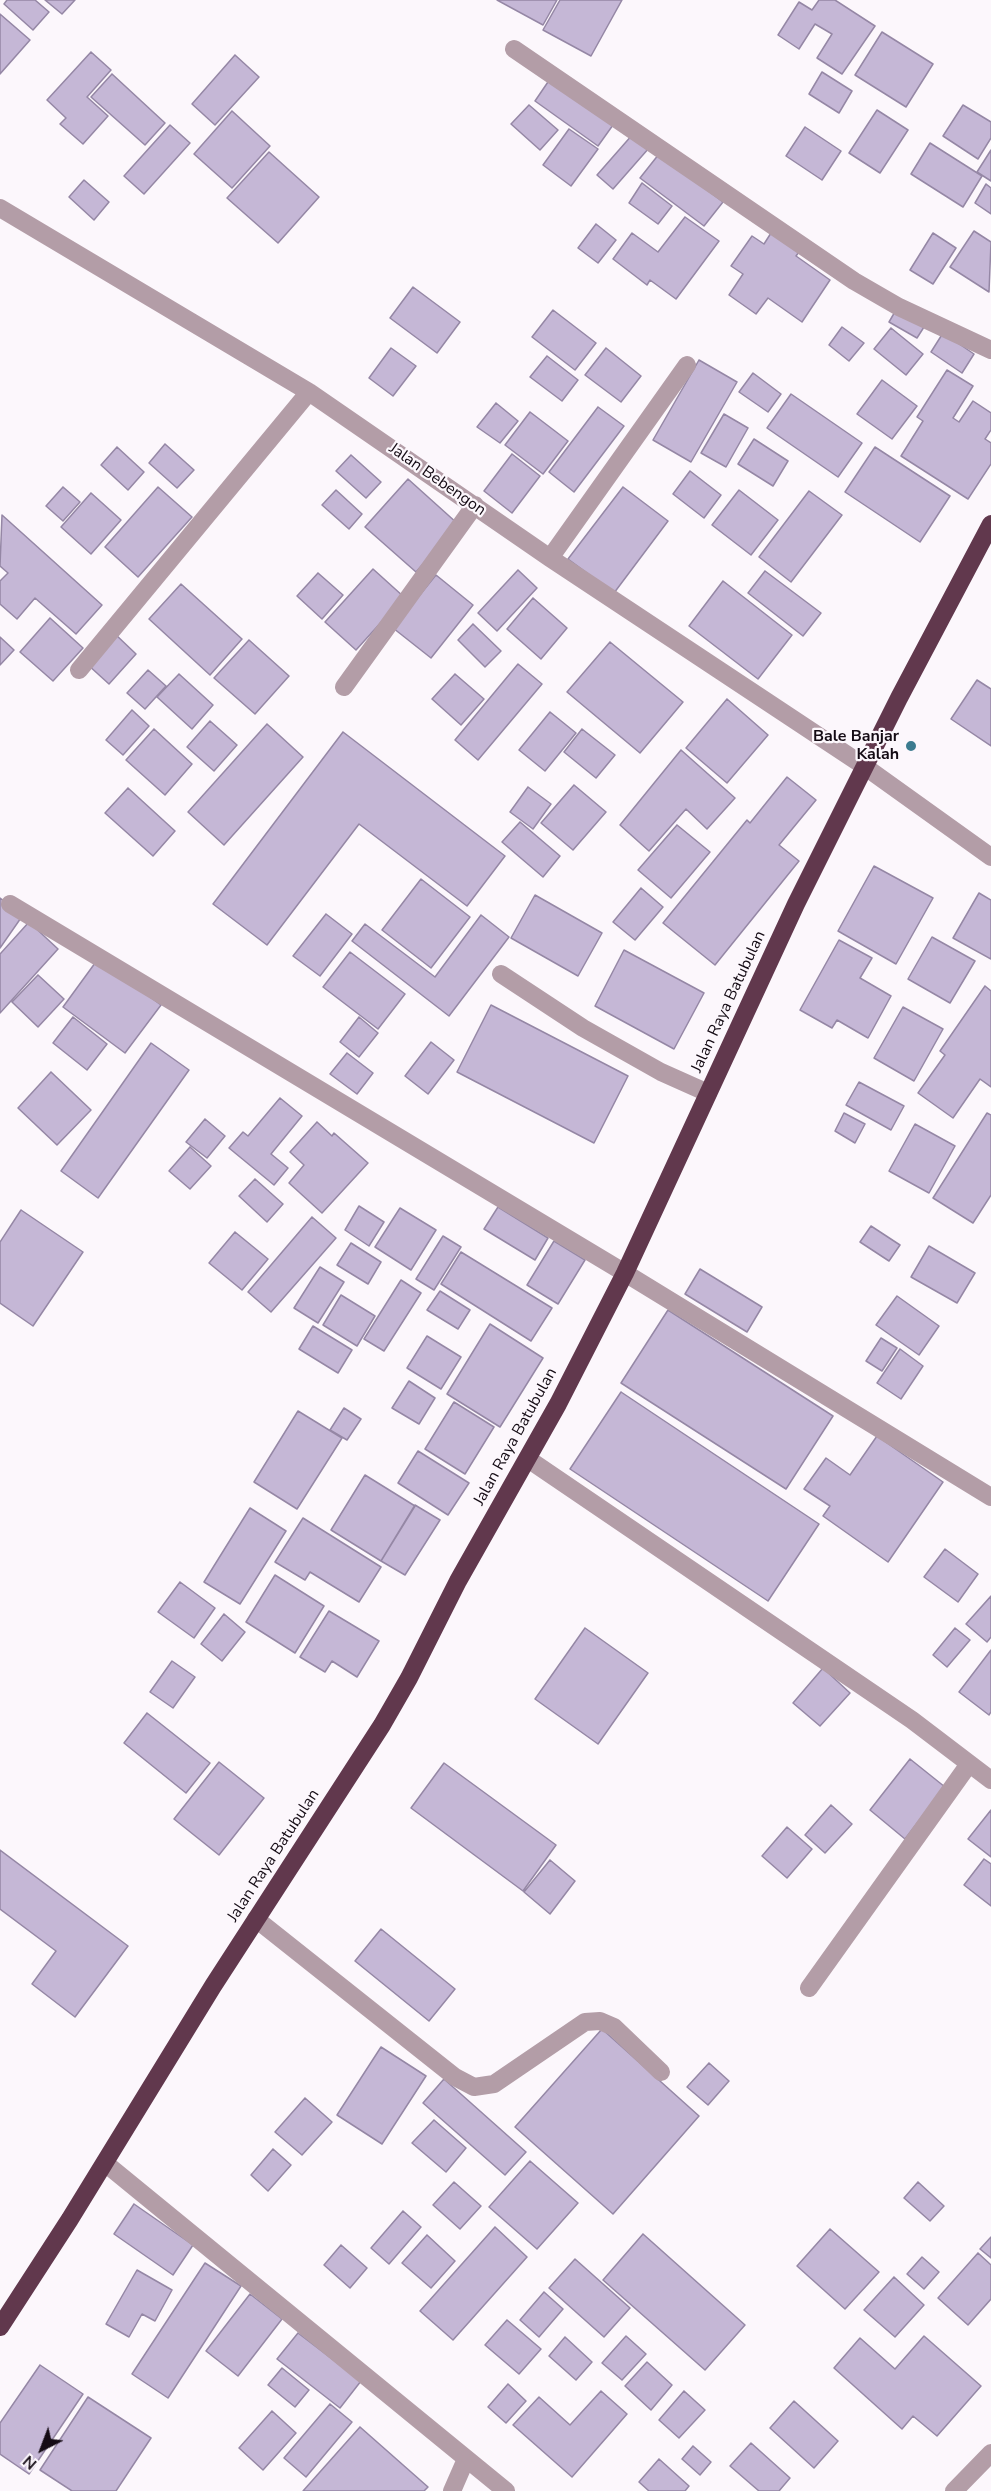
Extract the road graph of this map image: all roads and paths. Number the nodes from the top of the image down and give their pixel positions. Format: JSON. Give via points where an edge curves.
{"nodes":[{"id":1,"x":514,"y":49,"type":"dead end"},
{"id":2,"x":0,"y":208,"type":"edge"},
{"id":3,"x":991,"y":350,"type":"edge"},
{"id":4,"x":687,"y":365,"type":"dead end"},
{"id":5,"x":309,"y":392,"type":"junction"},
{"id":6,"x":474,"y":506,"type":"junction"},
{"id":7,"x":991,"y":524,"type":"edge"},
{"id":8,"x":550,"y":558,"type":"junction"},
{"id":9,"x":79,"y":670,"type":"dead end"},
{"id":10,"x":344,"y":687,"type":"dead end"},
{"id":11,"x":864,"y":766,"type":"junction"},
{"id":12,"x":991,"y":857,"type":"edge"},
{"id":13,"x":10,"y":904,"type":"dead end"},
{"id":14,"x":501,"y":974,"type":"dead end"},
{"id":15,"x":708,"y":1093,"type":"junction"},
{"id":16,"x":625,"y":1273,"type":"junction"},
{"id":17,"x":528,"y":1459,"type":"junction"},
{"id":18,"x":991,"y":1497,"type":"edge"},
{"id":19,"x":969,"y":1764,"type":"junction"},
{"id":20,"x":991,"y":1780,"type":"edge"},
{"id":21,"x":256,"y":1919,"type":"junction"},
{"id":22,"x":808,"y":1988,"type":"dead end"},
{"id":23,"x":662,"y":2072,"type":"dead end"},
{"id":24,"x":105,"y":2163,"type":"junction"},
{"id":25,"x":0,"y":2327,"type":"edge"},
{"id":26,"x":991,"y":2453,"type":"edge"},
{"id":27,"x":465,"y":2459,"type":"junction"},
{"id":28,"x":452,"y":2491,"type":"edge"},
{"id":29,"x":506,"y":2491,"type":"edge"},
{"id":30,"x":954,"y":2491,"type":"edge"}],
"edges":[{"from":1,"to":3,"type":"street","via":[[854,281]]},
{"from":2,"to":5,"type":"street","name":"Jalan Bebengon"},
{"from":4,"to":8,"type":"street"},
{"from":5,"to":6,"type":"street","name":"Jalan Bebengon"},
{"from":5,"to":9,"type":"street"},
{"from":6,"to":8,"type":"street","name":"Jalan Bebengon"},
{"from":6,"to":10,"type":"street"},
{"from":7,"to":11,"type":"highway","name":"Jalan Raya Batubulan"},
{"from":8,"to":11,"type":"street","name":"Jalan Bebengon"},
{"from":11,"to":12,"type":"street","name":"Jalan Bebengon"},
{"from":11,"to":15,"type":"highway","name":"Jalan Raya Batubulan"},
{"from":13,"to":16,"type":"street"},
{"from":14,"to":15,"type":"street","via":[[583,1028],[661,1072]]},
{"from":15,"to":16,"type":"highway","name":"Jalan Raya Batubulan"},
{"from":16,"to":17,"type":"highway","name":"Jalan Raya Batubulan"},
{"from":16,"to":18,"type":"street"},
{"from":17,"to":19,"type":"street","via":[[912,1720]]},
{"from":17,"to":21,"type":"highway","name":"Jalan Raya Batubulan","via":[[382,1725]]},
{"from":19,"to":20,"type":"street"},
{"from":19,"to":22,"type":"street"},
{"from":21,"to":23,"type":"street","via":[[455,2077],[474,2087],[494,2084],[585,2022],[600,2021],[614,2027]]},
{"from":21,"to":24,"type":"highway","name":"Jalan Raya Batubulan"},
{"from":24,"to":25,"type":"highway","name":"Jalan Raya Batubulan"},
{"from":24,"to":27,"type":"street"},
{"from":26,"to":30,"type":"street"},
{"from":27,"to":28,"type":"street"},
{"from":27,"to":29,"type":"street"}]}
